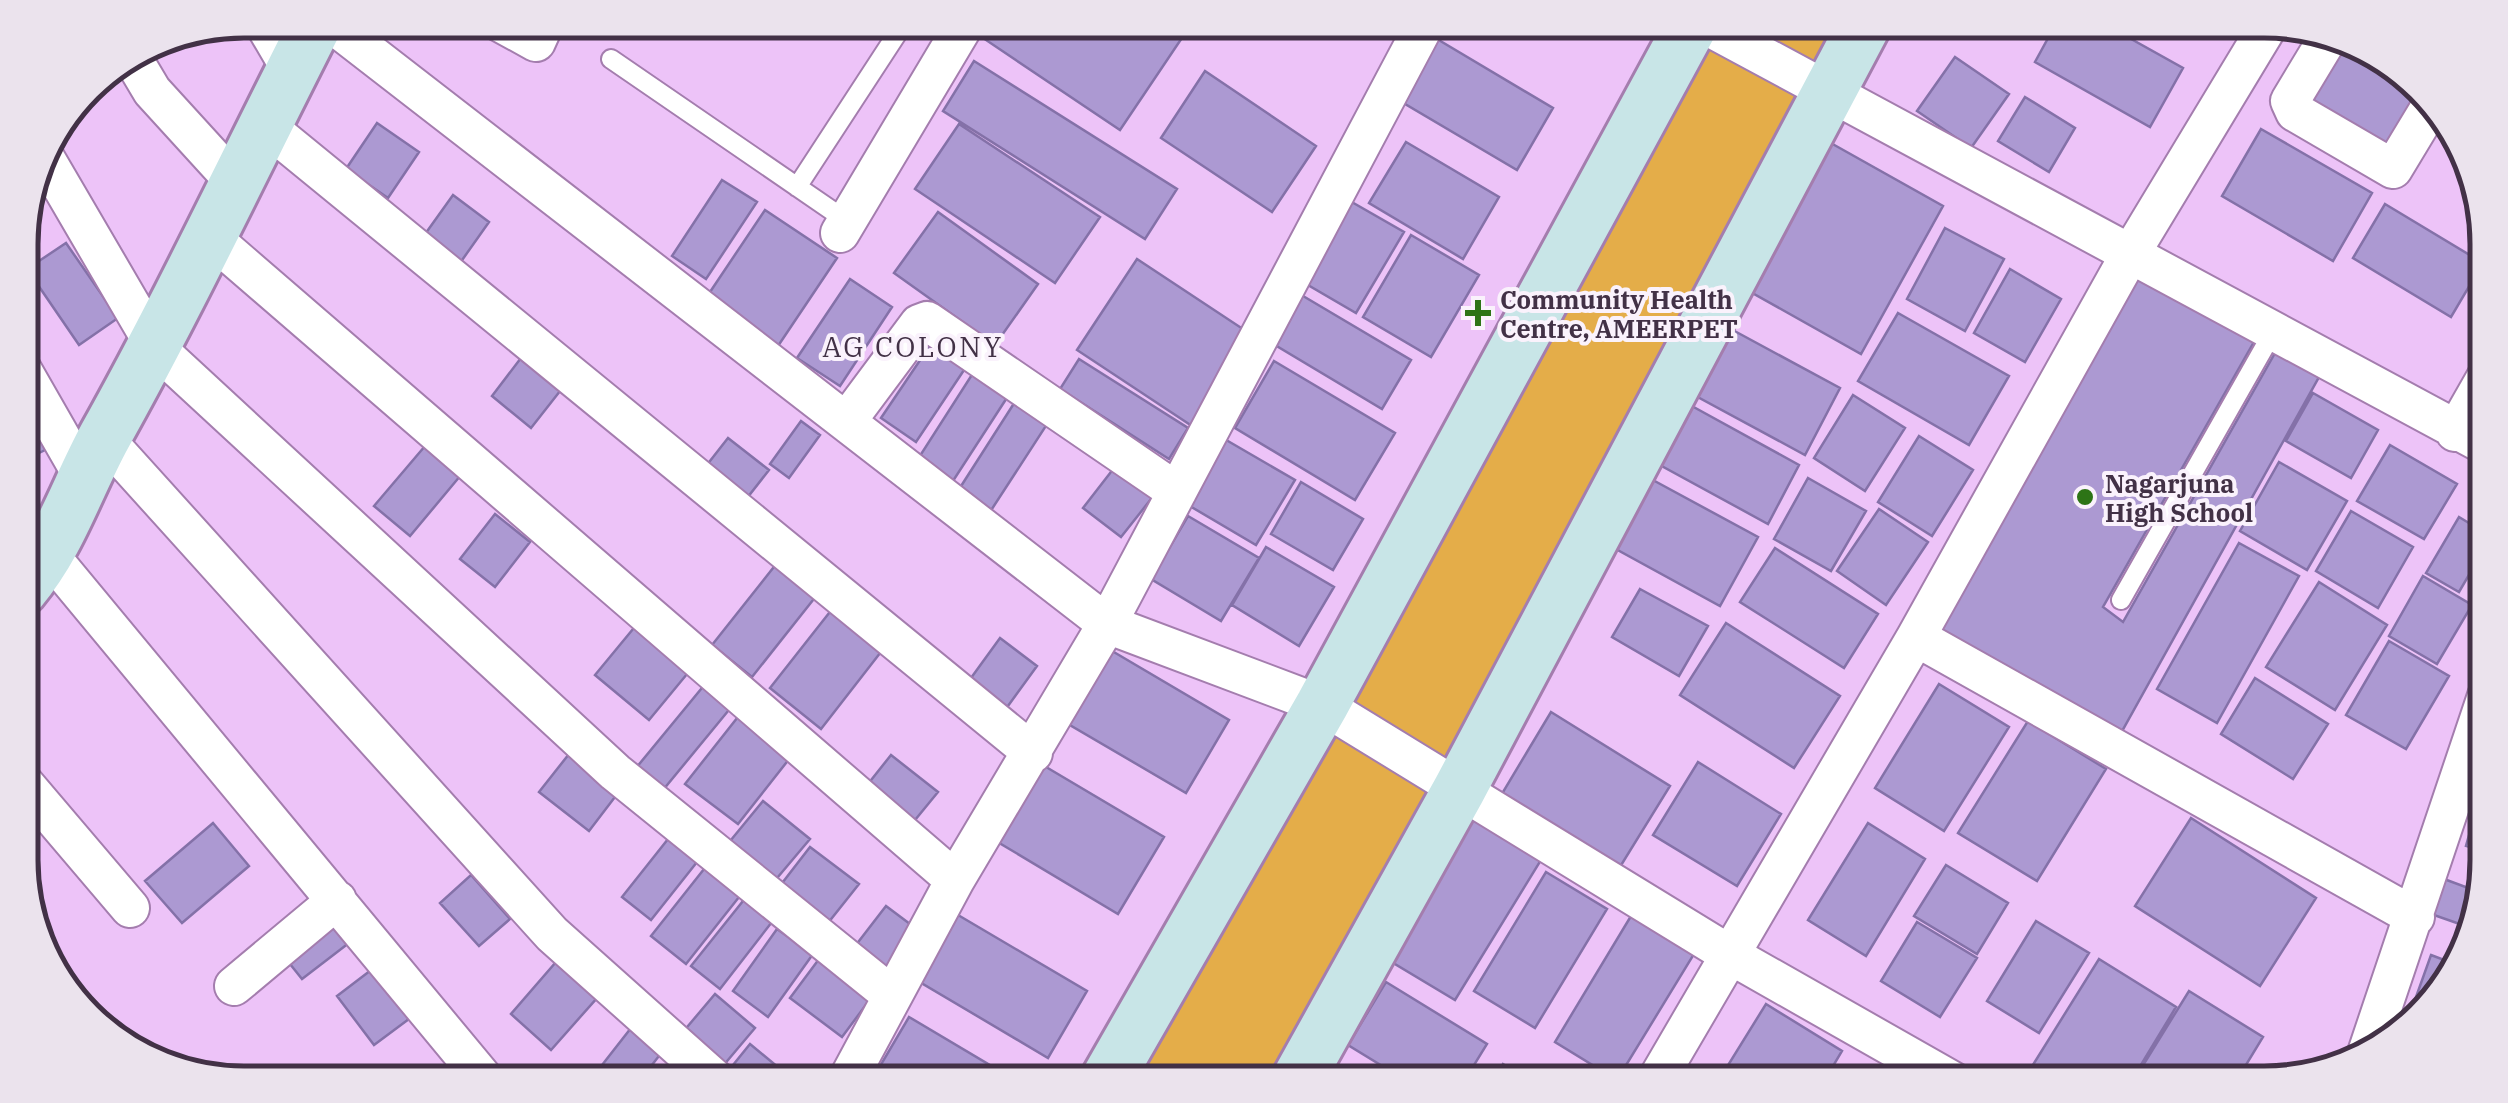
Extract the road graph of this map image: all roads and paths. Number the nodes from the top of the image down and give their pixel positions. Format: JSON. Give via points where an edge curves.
{"nodes":[{"id":1,"x":273,"y":38,"type":"edge"},
{"id":2,"x":309,"y":38,"type":"edge"},
{"id":3,"x":350,"y":38,"type":"edge"},
{"id":4,"x":894,"y":38,"type":"edge"},
{"id":5,"x":956,"y":38,"type":"edge"},
{"id":6,"x":1417,"y":38,"type":"edge"},
{"id":7,"x":1685,"y":38,"type":"edge"},
{"id":8,"x":1728,"y":38,"type":"edge"},
{"id":9,"x":1857,"y":38,"type":"edge"},
{"id":10,"x":2261,"y":38,"type":"edge"},
{"id":11,"x":2269,"y":38,"type":"edge"},
{"id":12,"x":2322,"y":46,"type":"edge"},
{"id":13,"x":611,"y":59,"type":"dead end"},
{"id":14,"x":137,"y":67,"type":"edge"},
{"id":15,"x":292,"y":71,"type":"junction"},
{"id":16,"x":2306,"y":75,"type":"junction"},
{"id":17,"x":1828,"y":92,"type":"junction"},
{"id":18,"x":2425,"y":115,"type":"edge"},
{"id":19,"x":266,"y":126,"type":"junction"},
{"id":20,"x":51,"y":169,"type":"edge"},
{"id":21,"x":235,"y":182,"type":"junction"},
{"id":22,"x":796,"y":186,"type":"junction"},
{"id":23,"x":843,"y":227,"type":"joint"},
{"id":24,"x":208,"y":235,"type":"junction"},
{"id":25,"x":2130,"y":256,"type":"junction"},
{"id":26,"x":2273,"y":332,"type":"junction"},
{"id":27,"x":156,"y":348,"type":"junction"},
{"id":28,"x":38,"y":389,"type":"edge"},
{"id":29,"x":846,"y":422,"type":"junction"},
{"id":30,"x":2470,"y":438,"type":"edge"},
{"id":31,"x":94,"y":458,"type":"junction"},
{"id":32,"x":1176,"y":492,"type":"junction"},
{"id":33,"x":38,"y":569,"type":"edge"},
{"id":34,"x":38,"y":575,"type":"edge"},
{"id":35,"x":2121,"y":600,"type":"dead end"},
{"id":36,"x":1106,"y":624,"type":"junction"},
{"id":37,"x":1916,"y":637,"type":"junction"},
{"id":38,"x":1322,"y":705,"type":"junction"},
{"id":39,"x":2470,"y":750,"type":"edge"},
{"id":40,"x":1033,"y":753,"type":"junction"},
{"id":41,"x":1458,"y":790,"type":"junction"},
{"id":42,"x":38,"y":799,"type":"edge"},
{"id":43,"x":954,"y":880,"type":"junction"},
{"id":44,"x":337,"y":900,"type":"junction"},
{"id":45,"x":130,"y":908,"type":"dead end"},
{"id":46,"x":2415,"y":916,"type":"junction"},
{"id":47,"x":1727,"y":954,"type":"junction"},
{"id":48,"x":234,"y":986,"type":"dead end"},
{"id":49,"x":890,"y":994,"type":"junction"},
{"id":50,"x":2373,"y":1034,"type":"edge"},
{"id":51,"x":1306,"y":1065,"type":"edge"},
{"id":52,"x":1665,"y":1065,"type":"edge"},
{"id":53,"x":1926,"y":1065,"type":"edge"},
{"id":54,"x":473,"y":1066,"type":"edge"},
{"id":55,"x":700,"y":1066,"type":"edge"},
{"id":56,"x":855,"y":1066,"type":"edge"},
{"id":57,"x":1115,"y":1066,"type":"edge"}],
"edges":[{"from":1,"to":15,"type":"street"},
{"from":2,"to":15,"type":"main road"},
{"from":3,"to":29,"type":"street"},
{"from":4,"to":22,"type":"lane"},
{"from":5,"to":23,"type":"street"},
{"from":6,"to":32,"type":"street"},
{"from":7,"to":38,"type":"main road"},
{"from":8,"to":17,"type":"street"},
{"from":9,"to":17,"type":"main road"},
{"from":10,"to":25,"type":"street"},
{"from":11,"to":16,"type":"street"},
{"from":12,"to":16,"type":"street"},
{"from":13,"to":22,"type":"lane"},
{"from":14,"to":21,"type":"street"},
{"from":15,"to":19,"type":"main road"},
{"from":16,"to":18,"type":"street","via":[[2291,108],[2391,168]]},
{"from":17,"to":25,"type":"street"},
{"from":17,"to":41,"type":"main road"},
{"from":19,"to":21,"type":"main road"},
{"from":19,"to":40,"type":"street"},
{"from":20,"to":27,"type":"street"},
{"from":21,"to":24,"type":"main road"},
{"from":22,"to":23,"type":"lane"},
{"from":24,"to":27,"type":"main road"},
{"from":24,"to":43,"type":"street"},
{"from":25,"to":26,"type":"street"},
{"from":25,"to":37,"type":"street"},
{"from":26,"to":30,"type":"street"},
{"from":26,"to":35,"type":"lane"},
{"from":27,"to":31,"type":"main road"},
{"from":27,"to":49,"type":"street","via":[[615,772]]},
{"from":28,"to":31,"type":"street"},
{"from":29,"to":32,"type":"street","via":[[927,321]]},
{"from":29,"to":36,"type":"street"},
{"from":31,"to":33,"type":"main road"},
{"from":31,"to":55,"type":"street","via":[[552,934]]},
{"from":32,"to":36,"type":"street"},
{"from":34,"to":44,"type":"street"},
{"from":36,"to":38,"type":"street"},
{"from":36,"to":40,"type":"street"},
{"from":37,"to":46,"type":"street"},
{"from":37,"to":47,"type":"street"},
{"from":38,"to":41,"type":"street"},
{"from":38,"to":57,"type":"main road"},
{"from":39,"to":46,"type":"street"},
{"from":40,"to":43,"type":"street"},
{"from":41,"to":47,"type":"street"},
{"from":41,"to":51,"type":"main road"},
{"from":42,"to":45,"type":"street"},
{"from":43,"to":49,"type":"street"},
{"from":44,"to":48,"type":"street"},
{"from":44,"to":54,"type":"street"},
{"from":46,"to":50,"type":"street"},
{"from":47,"to":52,"type":"street"},
{"from":47,"to":53,"type":"street"},
{"from":49,"to":56,"type":"street"}]}
